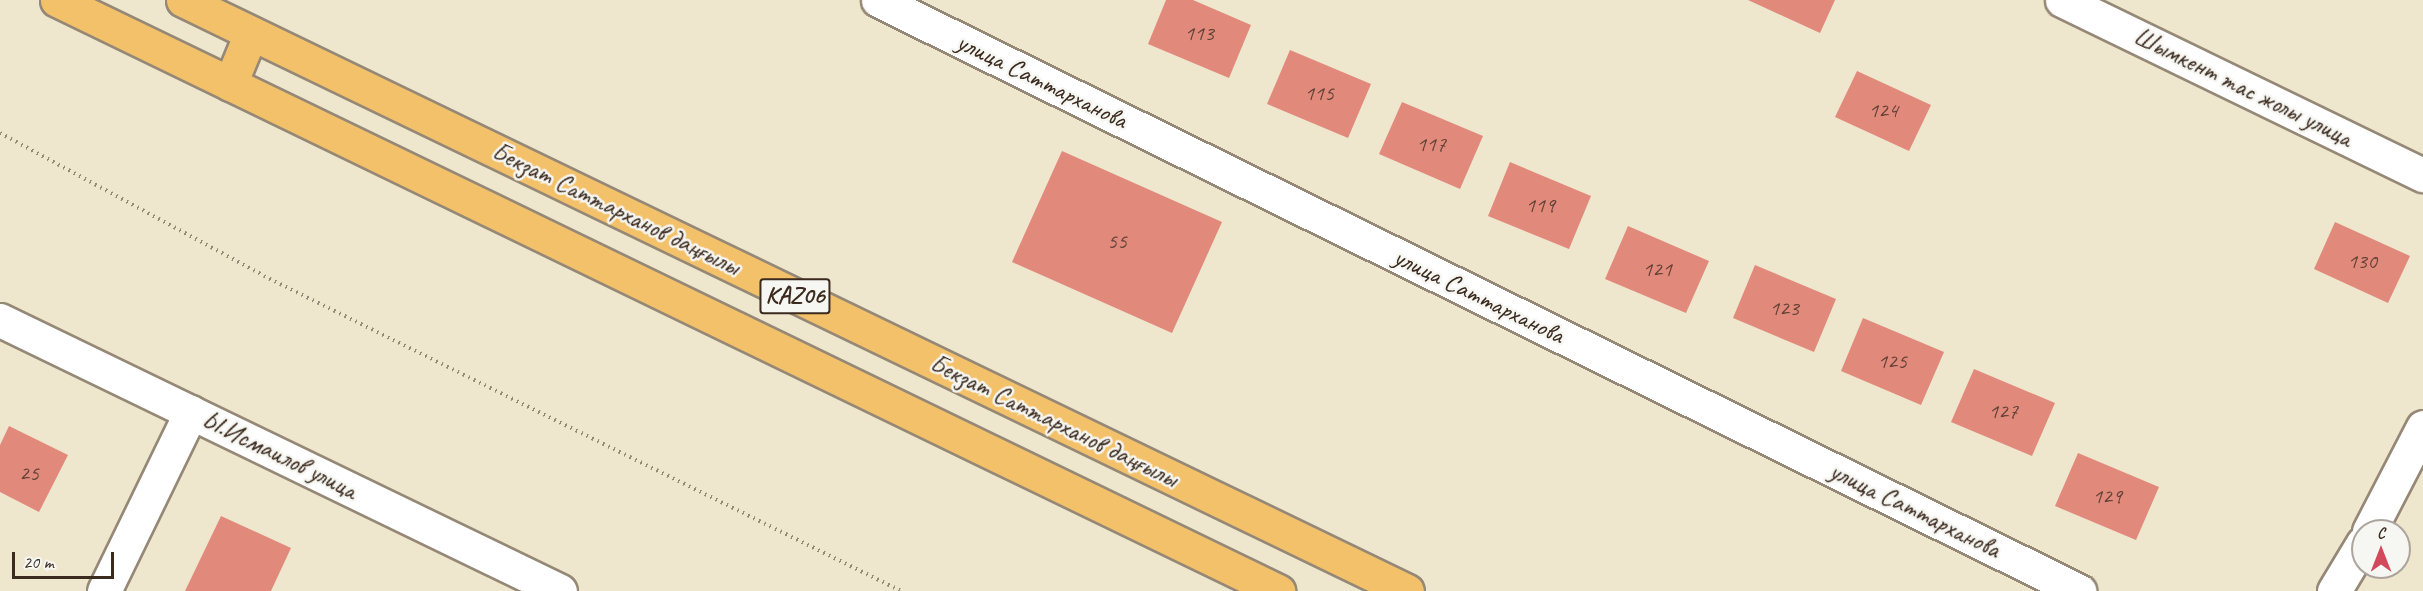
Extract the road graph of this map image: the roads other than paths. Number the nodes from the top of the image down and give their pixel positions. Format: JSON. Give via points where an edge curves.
{"nodes":[{"id":1,"x":57,"y":0,"type":"edge"},
{"id":2,"x":183,"y":0,"type":"edge"},
{"id":3,"x":878,"y":0,"type":"edge"},
{"id":4,"x":2062,"y":0,"type":"edge"},
{"id":5,"x":251,"y":33,"type":"junction"},
{"id":6,"x":230,"y":84,"type":"junction"},
{"id":7,"x":2423,"y":175,"type":"edge"},
{"id":8,"x":0,"y":320,"type":"edge"},
{"id":9,"x":191,"y":412,"type":"junction"},
{"id":10,"x":2423,"y":427,"type":"edge"},
{"id":11,"x":2375,"y":519,"type":"edge"},
{"id":12,"x":2351,"y":563,"type":"edge"},
{"id":13,"x":104,"y":591,"type":"edge"},
{"id":14,"x":560,"y":591,"type":"edge"},
{"id":15,"x":1278,"y":591,"type":"edge"},
{"id":16,"x":1407,"y":591,"type":"edge"},
{"id":17,"x":2079,"y":591,"type":"edge"},
{"id":18,"x":2334,"y":591,"type":"edge"}],
"edges":[{"from":1,"to":6,"type":"main road","number":"KАZ06"},
{"from":2,"to":5,"type":"main road","name":"Бекзат Саттарханов даңғылы","number":"KАZ06"},
{"from":3,"to":17,"type":"street","name":"улица Саттарханова"},
{"from":4,"to":7,"type":"street","name":"Шымкент тас жолы улица"},
{"from":5,"to":6,"type":"main road"},
{"from":5,"to":16,"type":"main road","name":"Бекзат Саттарханов даңғылы","number":"KАZ06"},
{"from":6,"to":15,"type":"main road","number":"KАZ06"},
{"from":8,"to":9,"type":"street","name":"Ы.Исмаилов улица"},
{"from":9,"to":13,"type":"street"},
{"from":9,"to":14,"type":"street","name":"Ы.Исмаилов улица"},
{"from":10,"to":11,"type":"street"},
{"from":12,"to":18,"type":"street"}]}
